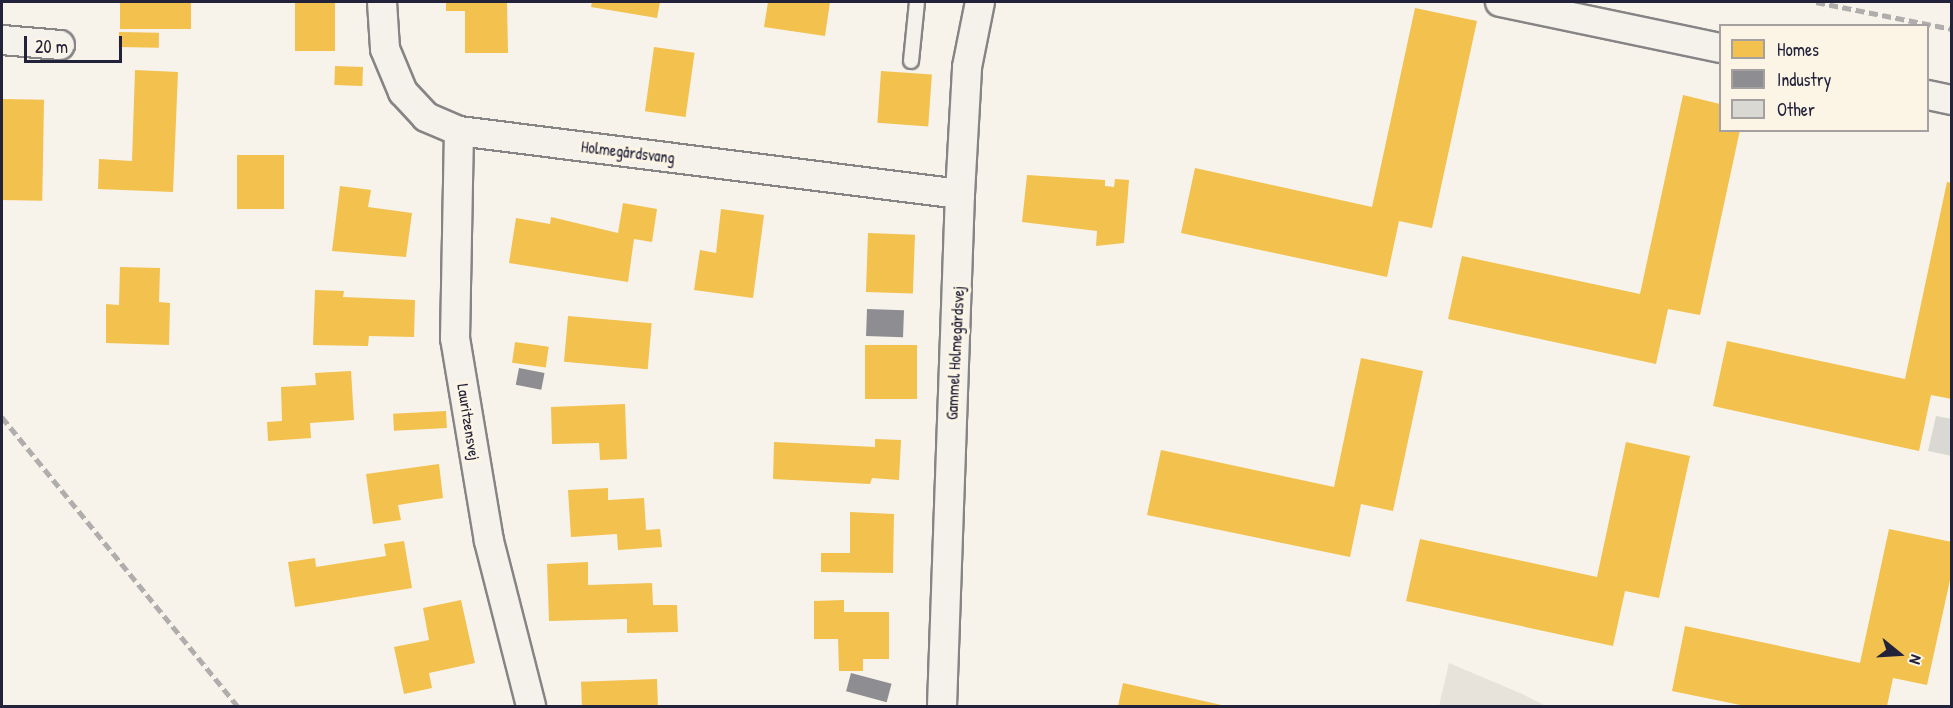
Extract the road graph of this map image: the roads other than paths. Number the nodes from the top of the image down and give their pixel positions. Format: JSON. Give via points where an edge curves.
{"nodes":[{"id":1,"x":382,"y":2,"type":"edge"},
{"id":2,"x":917,"y":2,"type":"edge"},
{"id":3,"x":980,"y":2,"type":"edge"},
{"id":4,"x":1500,"y":2,"type":"edge"},
{"id":5,"x":2,"y":40,"type":"edge"},
{"id":6,"x":60,"y":45,"type":"dead end"},
{"id":7,"x":1719,"y":48,"type":"edge"},
{"id":8,"x":911,"y":61,"type":"dead end"},
{"id":9,"x":1929,"y":95,"type":"edge"},
{"id":10,"x":1952,"y":100,"type":"edge"},
{"id":11,"x":459,"y":131,"type":"junction"},
{"id":12,"x":960,"y":194,"type":"junction"},
{"id":13,"x":531,"y":706,"type":"edge"},
{"id":14,"x":942,"y":706,"type":"edge"}],
"edges":[{"from":1,"to":11,"type":"street","name":"Holmegårdsvang","via":[[385,49],[402,92],[426,117]]},
{"from":2,"to":8,"type":"lane"},
{"from":3,"to":12,"type":"street","name":"Gammel Holmegårdsvej","via":[[967,67]]},
{"from":4,"to":7,"type":"street"},
{"from":5,"to":6,"type":"street"},
{"from":9,"to":10,"type":"street"},
{"from":11,"to":12,"type":"street","name":"Holmegårdsvang"},
{"from":11,"to":13,"type":"street","name":"Lauritzensvej","via":[[455,338],[489,541]]},
{"from":12,"to":14,"type":"street","name":"Gammel Holmegårdsvej"}]}
